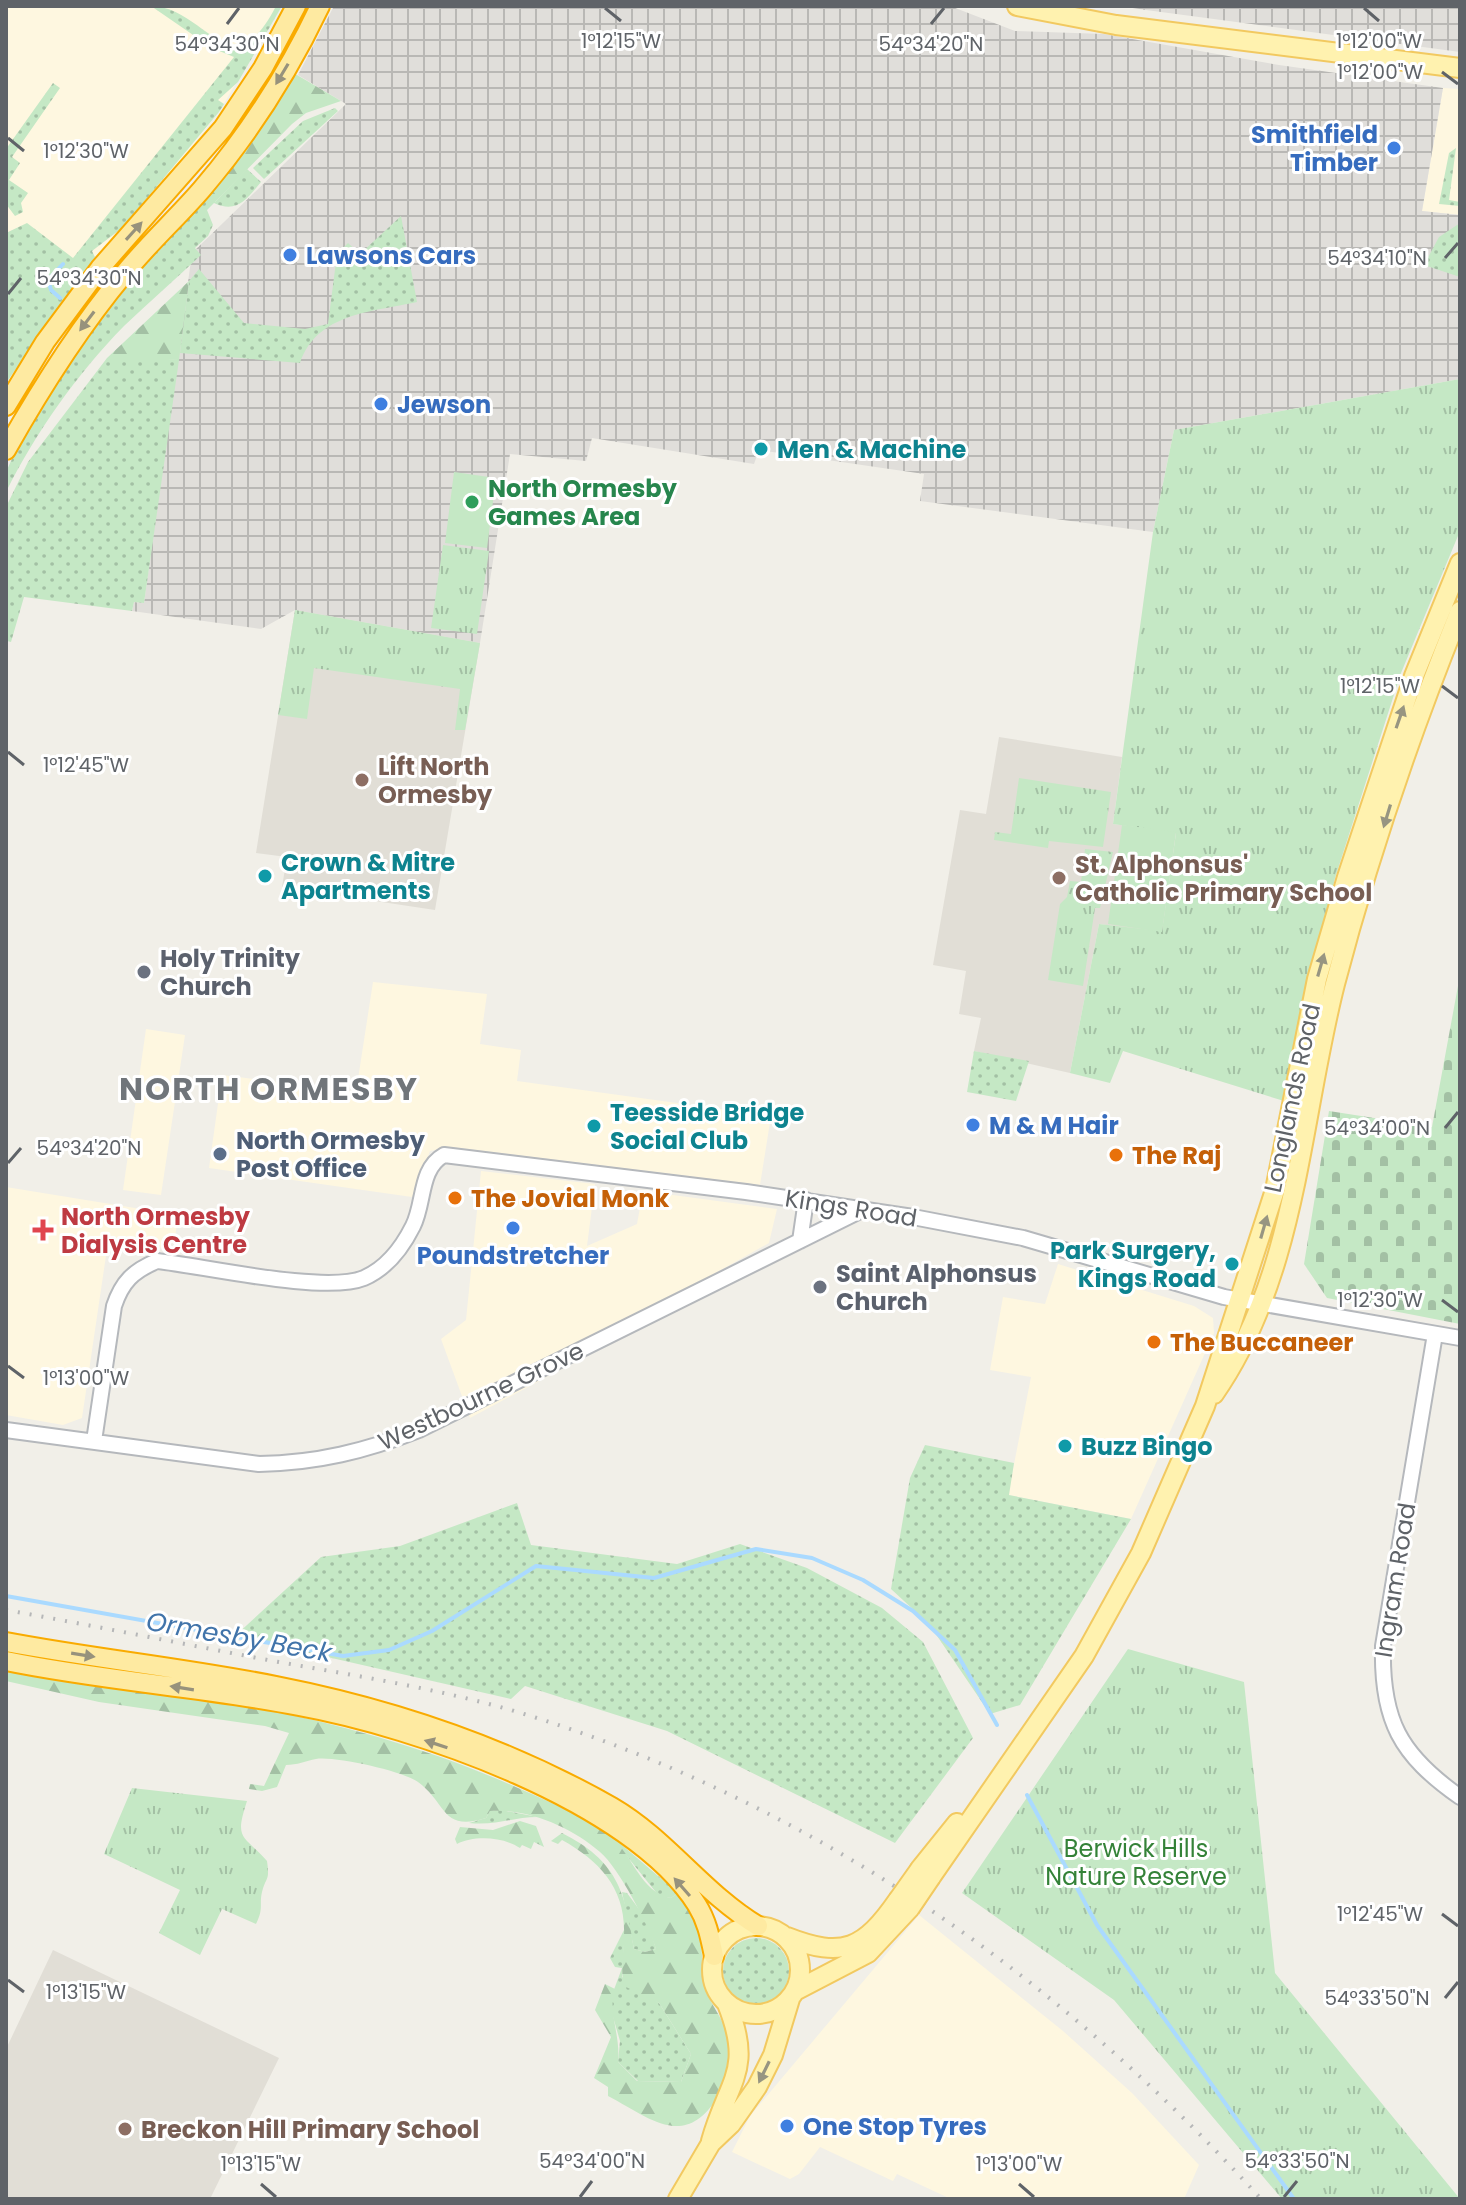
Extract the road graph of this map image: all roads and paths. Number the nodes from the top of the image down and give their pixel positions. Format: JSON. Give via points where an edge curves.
{"nodes":[{"id":1,"x":296,"y":6,"type":"edge"},
{"id":2,"x":320,"y":6,"type":"edge"},
{"id":3,"x":1017,"y":6,"type":"edge"},
{"id":4,"x":1460,"y":68,"type":"edge"},
{"id":5,"x":6,"y":406,"type":"edge"},
{"id":6,"x":6,"y":450,"type":"edge"},
{"id":7,"x":1460,"y":563,"type":"edge"},
{"id":8,"x":1460,"y":611,"type":"edge"},
{"id":9,"x":806,"y":1200,"type":"junction"},
{"id":10,"x":863,"y":1209,"type":"junction"},
{"id":11,"x":800,"y":1241,"type":"junction"},
{"id":12,"x":1250,"y":1303,"type":"junction"},
{"id":13,"x":1435,"y":1334,"type":"junction"},
{"id":14,"x":1460,"y":1338,"type":"edge"},
{"id":15,"x":6,"y":1430,"type":"edge"},
{"id":16,"x":94,"y":1441,"type":"junction"},
{"id":17,"x":6,"y":1642,"type":"edge"},
{"id":18,"x":6,"y":1661,"type":"edge"},
{"id":19,"x":1460,"y":1797,"type":"edge"},
{"id":20,"x":904,"y":1904,"type":"junction"},
{"id":21,"x":758,"y":1926,"type":"junction"},
{"id":22,"x":787,"y":1937,"type":"junction"},
{"id":23,"x":714,"y":1956,"type":"junction"},
{"id":24,"x":794,"y":1994,"type":"junction"},
{"id":25,"x":727,"y":2004,"type":"junction"},
{"id":26,"x":711,"y":2143,"type":"junction"},
{"id":27,"x":678,"y":2199,"type":"edge"}],
"edges":[{"from":5,"to":1,"type":"highway","one_way":true,"via":[[100,268],[223,128]]},
{"from":2,"to":6,"type":"highway","one_way":true,"via":[[257,117],[81,329]]},
{"from":3,"to":4,"type":"main road","via":[[1116,25]]},
{"from":12,"to":7,"type":"main road","name":"Longlands Road","one_way":true,"via":[[1317,979],[1414,676]]},
{"from":8,"to":12,"type":"main road","name":"Longlands Road","one_way":true,"via":[[1401,770],[1335,985],[1302,1161]]},
{"from":9,"to":10,"type":"street","name":"Kings Road"},
{"from":9,"to":11,"type":"street"},
{"from":9,"to":16,"type":"street","name":"Kings Road","via":[[458,1155],[436,1160],[401,1249],[366,1277],[322,1283],[157,1261],[135,1270],[114,1306]]},
{"from":10,"to":11,"type":"street","name":"Westbourne Grove"},
{"from":10,"to":12,"type":"street","name":"Kings Road","via":[[1023,1238]]},
{"from":11,"to":16,"type":"street","name":"Westbourne Grove","via":[[419,1430],[364,1451],[259,1464]]},
{"from":12,"to":13,"type":"street","name":"Kings Road"},
{"from":12,"to":20,"type":"main road","name":"Longlands Road","bridge":true,"via":[[1233,1367],[1205,1406],[1141,1553],[1084,1656]]},
{"from":13,"to":14,"type":"street","name":"Kings Road"},
{"from":13,"to":19,"type":"street","name":"Ingram Road","via":[[1383,1646],[1382,1683],[1405,1749],[1429,1776]]},
{"from":15,"to":16,"type":"street","name":"Westbourne Grove"},
{"from":17,"to":21,"type":"highway","one_way":true,"via":[[275,1685],[446,1730],[617,1810],[721,1901]]},
{"from":23,"to":18,"type":"highway","one_way":true,"via":[[708,1925],[697,1905],[667,1870],[624,1834],[581,1807],[482,1762],[377,1725],[301,1706]]},
{"from":20,"to":22,"type":"main road","name":"Longlands Road","via":[[870,1936],[847,1948],[828,1950]]},
{"from":20,"to":24,"type":"main road","name":"Longlands Road","via":[[868,1953]]},
{"from":21,"to":22,"type":"main road","name":"Longlands Road"},
{"from":21,"to":23,"type":"main road","via":[[731,1934]]},
{"from":22,"to":24,"type":"main road","via":[[800,1962]]},
{"from":23,"to":25,"type":"main road","via":[[713,1982]]},
{"from":24,"to":25,"type":"main road","name":"Longlands Road","via":[[777,2010],[760,2015]]},
{"from":24,"to":26,"type":"main road","one_way":true,"via":[[757,2087]]},
{"from":25,"to":26,"type":"main road","via":[[741,2059]]},
{"from":26,"to":27,"type":"main road"}]}
